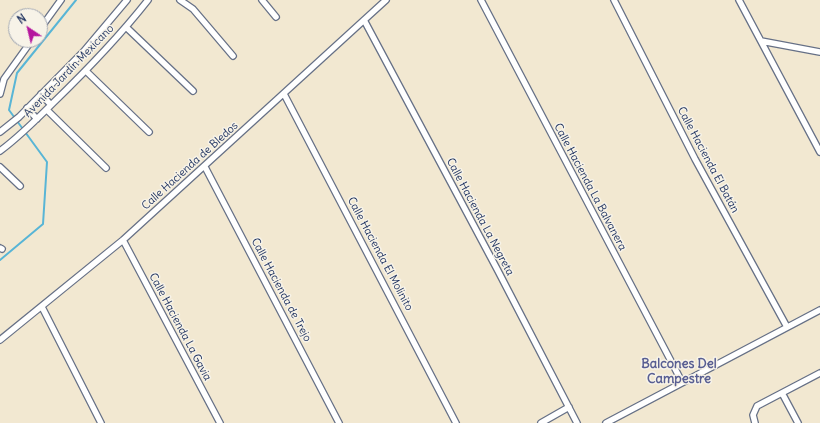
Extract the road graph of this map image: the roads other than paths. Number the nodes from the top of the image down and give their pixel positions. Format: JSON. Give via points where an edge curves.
{"nodes":[{"id":1,"x":61,"y":0,"type":"edge"},
{"id":2,"x":127,"y":0,"type":"edge"},
{"id":3,"x":148,"y":0,"type":"edge"},
{"id":4,"x":180,"y":0,"type":"edge"},
{"id":5,"x":262,"y":0,"type":"edge"},
{"id":6,"x":386,"y":0,"type":"edge"},
{"id":7,"x":481,"y":0,"type":"edge"},
{"id":8,"x":614,"y":0,"type":"edge"},
{"id":9,"x":739,"y":0,"type":"edge"},
{"id":10,"x":276,"y":17,"type":"dead end"},
{"id":11,"x":48,"y":18,"type":"edge"},
{"id":12,"x":364,"y":20,"type":"junction"},
{"id":13,"x":126,"y":27,"type":"junction"},
{"id":14,"x":760,"y":41,"type":"junction"},
{"id":15,"x":26,"y":48,"type":"edge"},
{"id":16,"x":820,"y":52,"type":"edge"},
{"id":17,"x":234,"y":56,"type":"dead end"},
{"id":18,"x":86,"y":71,"type":"junction"},
{"id":19,"x":1,"y":82,"type":"edge"},
{"id":20,"x":193,"y":91,"type":"dead end"},
{"id":21,"x":0,"y":94,"type":"edge"},
{"id":22,"x":41,"y":94,"type":"junction"},
{"id":23,"x":284,"y":94,"type":"junction"},
{"id":24,"x":49,"y":107,"type":"junction"},
{"id":25,"x":27,"y":108,"type":"junction"},
{"id":26,"x":37,"y":119,"type":"junction"},
{"id":27,"x":0,"y":132,"type":"edge"},
{"id":28,"x":149,"y":132,"type":"dead end"},
{"id":29,"x":0,"y":151,"type":"edge"},
{"id":30,"x":820,"y":152,"type":"edge"},
{"id":31,"x":0,"y":167,"type":"edge"},
{"id":32,"x":204,"y":167,"type":"junction"},
{"id":33,"x":106,"y":168,"type":"dead end"},
{"id":34,"x":20,"y":186,"type":"dead end"},
{"id":35,"x":123,"y":240,"type":"junction"},
{"id":36,"x":42,"y":307,"type":"junction"},
{"id":37,"x":820,"y":310,"type":"edge"},
{"id":38,"x":787,"y":327,"type":"junction"},
{"id":39,"x":0,"y":340,"type":"edge"},
{"id":40,"x":820,"y":373,"type":"edge"},
{"id":41,"x":682,"y":382,"type":"junction"},
{"id":42,"x":782,"y":393,"type":"junction"},
{"id":43,"x":569,"y":407,"type":"junction"},
{"id":44,"x":101,"y":423,"type":"edge"},
{"id":45,"x":220,"y":423,"type":"edge"},
{"id":46,"x":339,"y":423,"type":"edge"},
{"id":47,"x":456,"y":423,"type":"edge"},
{"id":48,"x":541,"y":423,"type":"edge"},
{"id":49,"x":577,"y":423,"type":"edge"},
{"id":50,"x":606,"y":423,"type":"edge"},
{"id":51,"x":755,"y":423,"type":"edge"},
{"id":52,"x":798,"y":423,"type":"edge"}],
"edges":[{"from":1,"to":11,"type":"street"},
{"from":2,"to":22,"type":"street","name":"Avenida Jardín Mexicano","via":[[84,51]]},
{"from":3,"to":13,"type":"street","name":"Avenida Jardín Mexicano"},
{"from":4,"to":17,"type":"street","via":[[193,9]]},
{"from":5,"to":10,"type":"street"},
{"from":6,"to":12,"type":"street","name":"Calle Hacienda de Bledos"},
{"from":7,"to":41,"type":"street","name":"Calle Hacienda La Balvanera"},
{"from":8,"to":38,"type":"street","name":"Calle Hacienda El Batán","via":[[695,159]]},
{"from":9,"to":14,"type":"street"},
{"from":12,"to":23,"type":"street","name":"Calle Hacienda de Bledos"},
{"from":12,"to":43,"type":"street","name":"Calle Hacienda La Negreta"},
{"from":13,"to":18,"type":"street","name":"Avenida Jardín Mexicano"},
{"from":13,"to":20,"type":"street"},
{"from":14,"to":16,"type":"street"},
{"from":14,"to":30,"type":"street"},
{"from":15,"to":19,"type":"street"},
{"from":18,"to":24,"type":"street","name":"Avenida Jardín Mexicano"},
{"from":18,"to":28,"type":"street"},
{"from":19,"to":21,"type":"street"},
{"from":22,"to":24,"type":"street"},
{"from":22,"to":25,"type":"street","name":"Avenida Jardín Mexicano"},
{"from":23,"to":32,"type":"street","name":"Calle Hacienda de Bledos"},
{"from":23,"to":47,"type":"street","name":"Calle Hacienda El Molinito"},
{"from":24,"to":26,"type":"street","name":"Avenida Jardín Mexicano"},
{"from":24,"to":33,"type":"street"},
{"from":25,"to":26,"type":"street"},
{"from":25,"to":27,"type":"street","name":"Avenida Jardín Mexicano"},
{"from":26,"to":29,"type":"street","name":"Avenida Jardín Mexicano"},
{"from":31,"to":34,"type":"street"},
{"from":32,"to":35,"type":"street","name":"Calle Hacienda de Bledos"},
{"from":32,"to":46,"type":"street","name":"Calle Hacienda de Trejo"},
{"from":35,"to":36,"type":"street","name":"Calle Hacienda de Bledos"},
{"from":35,"to":45,"type":"street","name":"Calle Hacienda La Gavia"},
{"from":36,"to":39,"type":"street","name":"Calle Hacienda de Bledos"},
{"from":36,"to":44,"type":"street"},
{"from":37,"to":38,"type":"street"},
{"from":38,"to":41,"type":"street"},
{"from":40,"to":42,"type":"street"},
{"from":41,"to":50,"type":"street"},
{"from":42,"to":51,"type":"street","via":[[757,406],[753,415]]},
{"from":42,"to":52,"type":"street"},
{"from":43,"to":48,"type":"street"},
{"from":43,"to":49,"type":"street","name":"Calle Hacienda La Negreta"}]}
